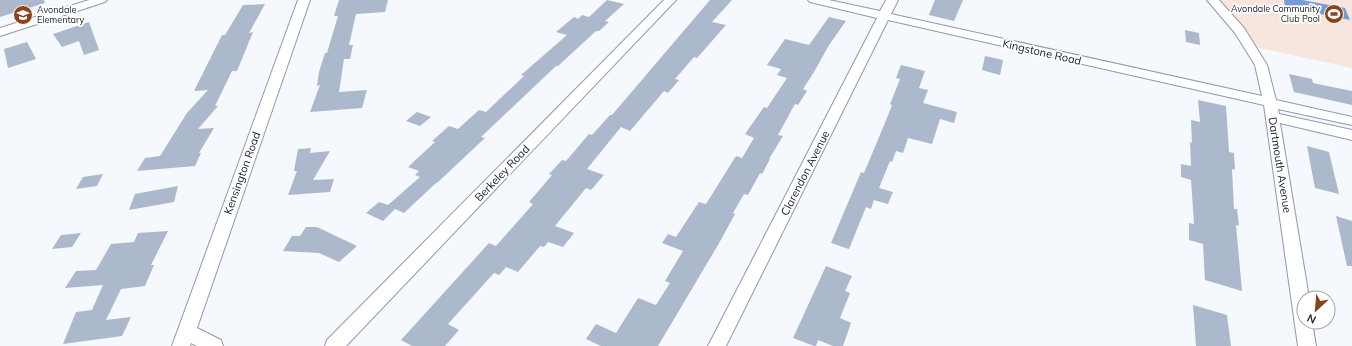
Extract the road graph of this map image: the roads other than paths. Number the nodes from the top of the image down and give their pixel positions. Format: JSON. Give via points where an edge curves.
{"nodes":[{"id":1,"x":101,"y":0,"type":"edge"},
{"id":2,"x":304,"y":0,"type":"edge"},
{"id":3,"x":670,"y":0,"type":"edge"},
{"id":4,"x":814,"y":0,"type":"edge"},
{"id":5,"x":892,"y":0,"type":"edge"},
{"id":6,"x":1213,"y":0,"type":"edge"},
{"id":7,"x":884,"y":16,"type":"junction"},
{"id":8,"x":0,"y":32,"type":"edge"},
{"id":9,"x":1271,"y":110,"type":"junction"},
{"id":10,"x":1352,"y":121,"type":"edge"},
{"id":11,"x":1352,"y":135,"type":"edge"},
{"id":12,"x":184,"y":338,"type":"edge"},
{"id":13,"x":214,"y":346,"type":"edge"},
{"id":14,"x":334,"y":346,"type":"edge"},
{"id":15,"x":717,"y":346,"type":"edge"},
{"id":16,"x":1307,"y":346,"type":"edge"}],
"edges":[{"from":1,"to":8,"type":"street"},
{"from":2,"to":12,"type":"street","name":"Kensington Road"},
{"from":3,"to":14,"type":"street","name":"Berkeley Road"},
{"from":4,"to":7,"type":"street","name":"Kingstone Road"},
{"from":5,"to":7,"type":"street","name":"Clarendon Avenue"},
{"from":6,"to":9,"type":"street","name":"Dartmouth Avenue","via":[[1240,31],[1261,65]]},
{"from":7,"to":9,"type":"street","name":"Kingstone Road"},
{"from":7,"to":15,"type":"street","name":"Clarendon Avenue"},
{"from":9,"to":10,"type":"street"},
{"from":9,"to":11,"type":"street"},
{"from":9,"to":16,"type":"street","name":"Dartmouth Avenue"},
{"from":12,"to":13,"type":"street"}]}
